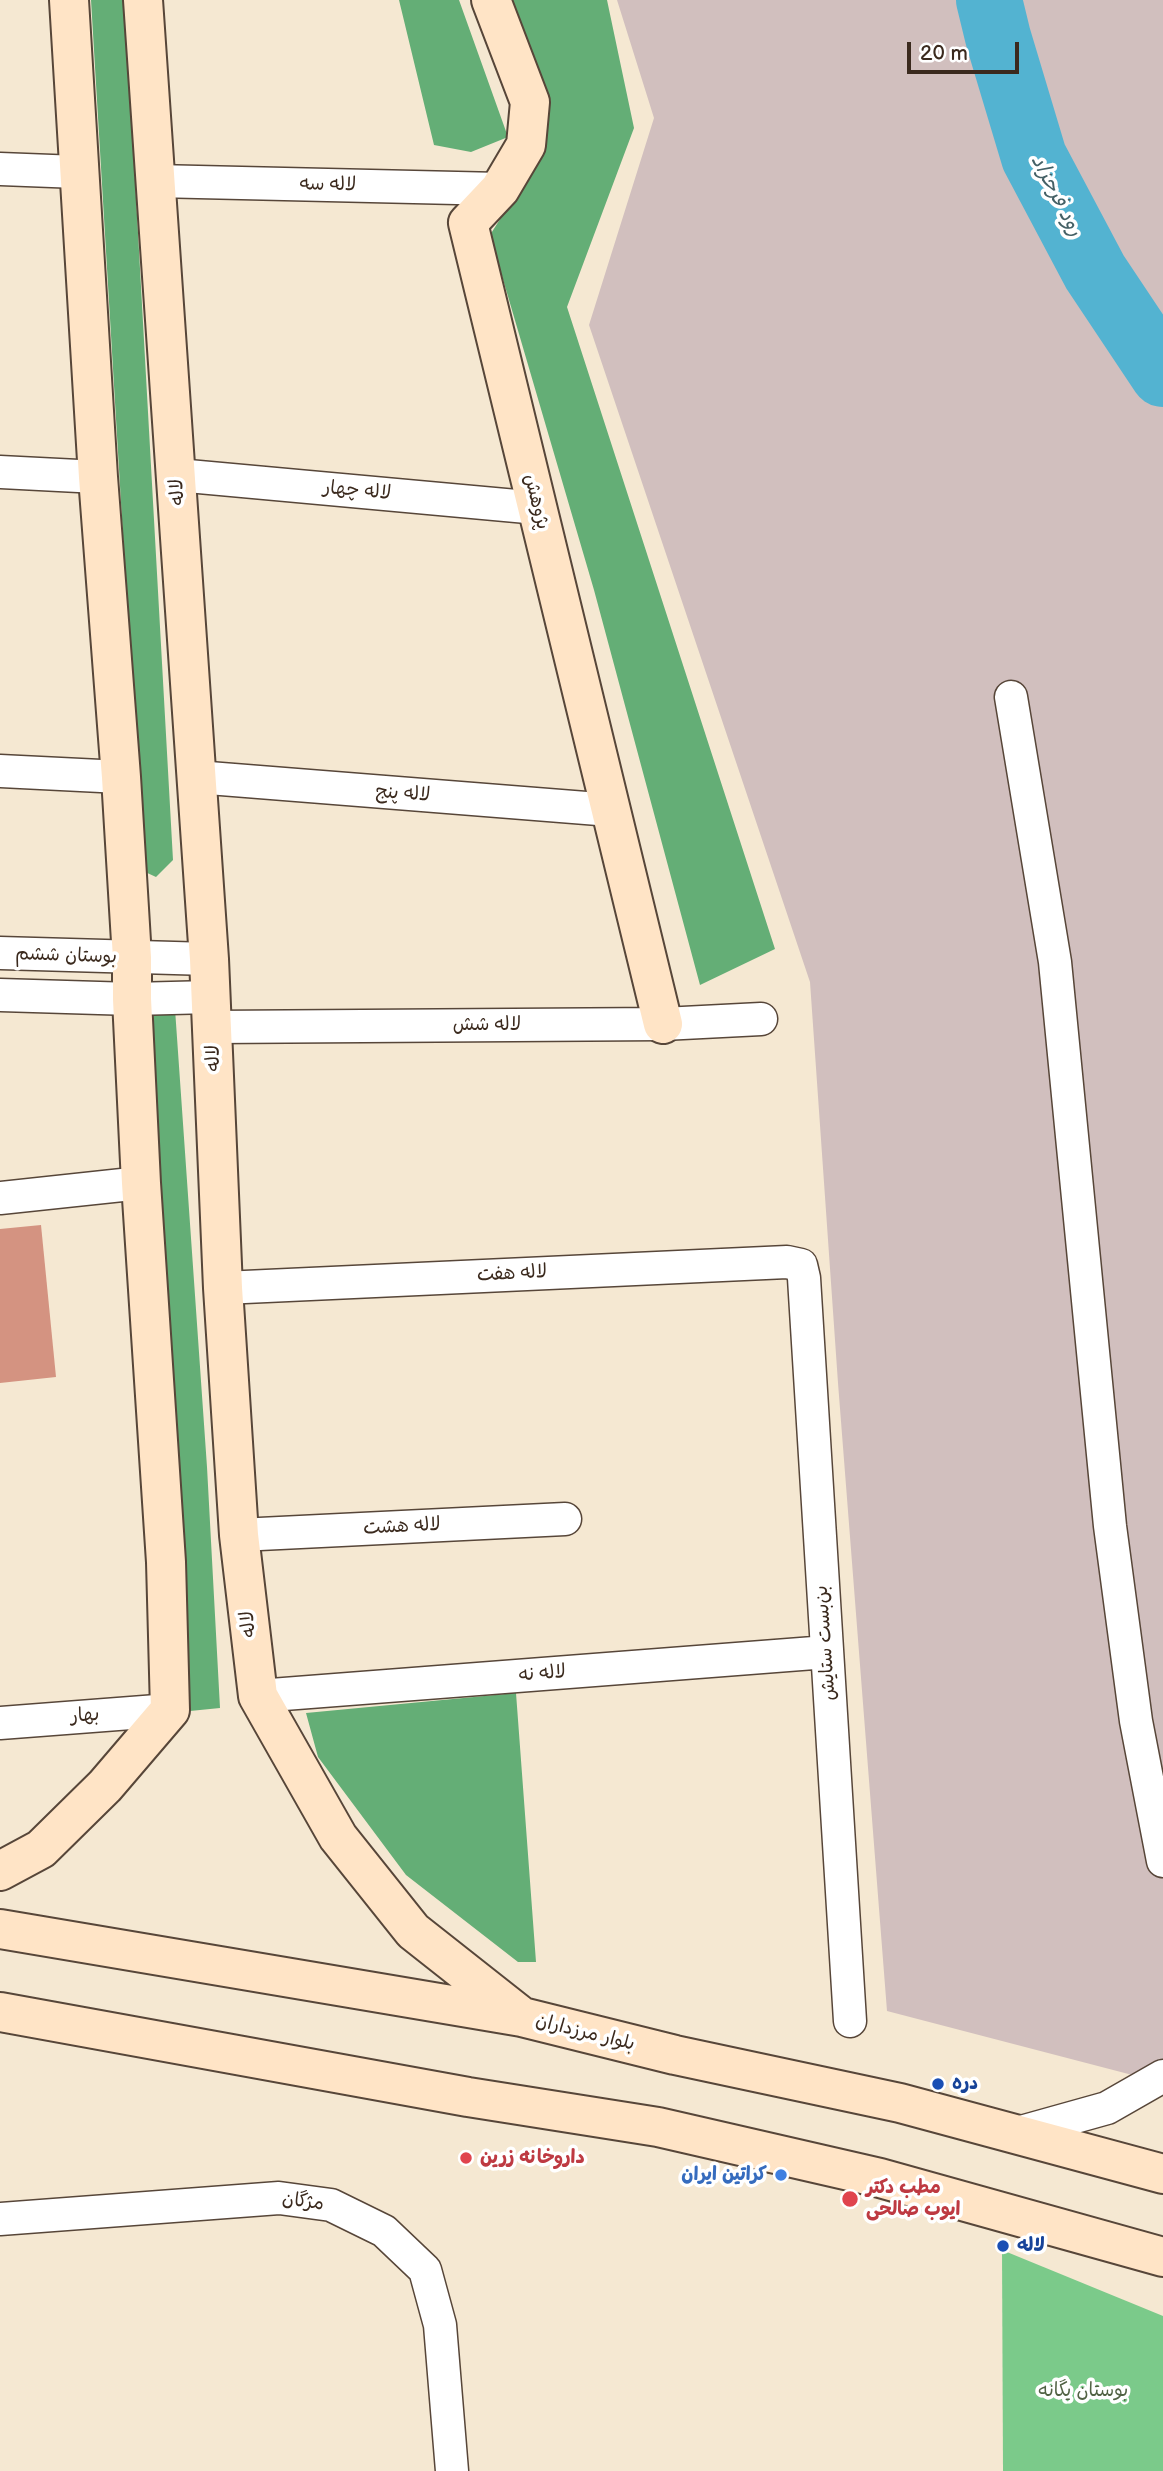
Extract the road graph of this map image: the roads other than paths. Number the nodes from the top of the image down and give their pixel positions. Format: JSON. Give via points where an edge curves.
{"nodes":[{"id":1,"x":69,"y":0,"type":"edge"},
{"id":2,"x":143,"y":0,"type":"edge"},
{"id":3,"x":491,"y":0,"type":"edge"},
{"id":4,"x":0,"y":169,"type":"edge"},
{"id":5,"x":78,"y":172,"type":"junction"},
{"id":6,"x":156,"y":181,"type":"junction"},
{"id":7,"x":500,"y":189,"type":"junction"},
{"id":8,"x":0,"y":472,"type":"edge"},
{"id":9,"x":177,"y":475,"type":"junction"},
{"id":10,"x":98,"y":477,"type":"junction"},
{"id":11,"x":538,"y":508,"type":"junction"},
{"id":12,"x":1011,"y":697,"type":"dead end"},
{"id":13,"x":0,"y":771,"type":"edge"},
{"id":14,"x":121,"y":777,"type":"junction"},
{"id":15,"x":196,"y":778,"type":"junction"},
{"id":16,"x":611,"y":810,"type":"junction"},
{"id":17,"x":0,"y":953,"type":"edge"},
{"id":18,"x":132,"y":958,"type":"junction"},
{"id":19,"x":209,"y":959,"type":"junction"},
{"id":20,"x":0,"y":995,"type":"edge"},
{"id":21,"x":132,"y":999,"type":"junction"},
{"id":22,"x":212,"y":1012,"type":"junction"},
{"id":23,"x":761,"y":1019,"type":"dead end"},
{"id":24,"x":663,"y":1024,"type":"junction"},
{"id":25,"x":141,"y":1183,"type":"junction"},
{"id":26,"x":0,"y":1198,"type":"edge"},
{"id":27,"x":801,"y":1265,"type":"joint"},
{"id":28,"x":223,"y":1288,"type":"junction"},
{"id":29,"x":565,"y":1519,"type":"dead end"},
{"id":30,"x":239,"y":1535,"type":"junction"},
{"id":31,"x":827,"y":1653,"type":"junction"},
{"id":32,"x":258,"y":1696,"type":"junction"},
{"id":33,"x":170,"y":1710,"type":"junction"},
{"id":34,"x":0,"y":1723,"type":"edge"},
{"id":35,"x":1163,"y":1861,"type":"edge"},
{"id":36,"x":0,"y":1871,"type":"edge"},
{"id":37,"x":0,"y":1929,"type":"edge"},
{"id":38,"x":0,"y":2012,"type":"edge"},
{"id":39,"x":522,"y":2017,"type":"junction"},
{"id":40,"x":850,"y":2021,"type":"dead end"},
{"id":41,"x":1163,"y":2076,"type":"edge"},
{"id":42,"x":1014,"y":2134,"type":"junction"},
{"id":43,"x":1163,"y":2174,"type":"edge"},
{"id":44,"x":0,"y":2219,"type":"edge"},
{"id":45,"x":1163,"y":2257,"type":"edge"},
{"id":46,"x":452,"y":2471,"type":"edge"}],
"edges":[{"from":1,"to":5,"type":"main road"},
{"from":2,"to":6,"type":"main road","name":"لاله"},
{"from":3,"to":7,"type":"main road","name":"پژوهش","via":[[530,102],[526,145]]},
{"from":4,"to":5,"type":"street"},
{"from":5,"to":10,"type":"main road"},
{"from":6,"to":7,"type":"street","name":"لاله سه"},
{"from":6,"to":9,"type":"main road","name":"لاله"},
{"from":7,"to":11,"type":"main road","name":"پژوهش","via":[[468,223]]},
{"from":8,"to":10,"type":"street"},
{"from":9,"to":11,"type":"street","name":"لاله چهار"},
{"from":9,"to":15,"type":"main road","name":"لاله"},
{"from":10,"to":14,"type":"main road"},
{"from":11,"to":16,"type":"main road","name":"پژوهش"},
{"from":12,"to":35,"type":"street","via":[[1055,962],[1110,1526],[1136,1721]]},
{"from":13,"to":14,"type":"street"},
{"from":14,"to":18,"type":"main road"},
{"from":15,"to":16,"type":"street","name":"لاله پنج"},
{"from":15,"to":19,"type":"main road","name":"لاله"},
{"from":16,"to":24,"type":"main road","name":"پژوهش"},
{"from":17,"to":18,"type":"street","name":"بوستان ششم"},
{"from":18,"to":19,"type":"street","name":"بوستان ششم"},
{"from":18,"to":21,"type":"main road"},
{"from":19,"to":22,"type":"main road","name":"لاله"},
{"from":20,"to":21,"type":"street"},
{"from":21,"to":22,"type":"street","name":"لاله شش"},
{"from":21,"to":25,"type":"main road"},
{"from":22,"to":24,"type":"street","name":"لاله شش"},
{"from":22,"to":28,"type":"main road","name":"لاله"},
{"from":23,"to":24,"type":"street","name":"لاله شش"},
{"from":25,"to":26,"type":"street"},
{"from":25,"to":33,"type":"main road","via":[[166,1562]]},
{"from":27,"to":28,"type":"street","name":"لاله هفت","via":[[774,1262]]},
{"from":27,"to":31,"type":"street","name":"بن‌بست ستایش"},
{"from":28,"to":30,"type":"main road","name":"لاله"},
{"from":29,"to":30,"type":"street","name":"لاله هشت"},
{"from":30,"to":32,"type":"main road","name":"لاله"},
{"from":31,"to":32,"type":"street","name":"لاله نه"},
{"from":31,"to":40,"type":"street","name":"بن‌بست ستایش"},
{"from":32,"to":39,"type":"main road","name":"لاله","via":[[338,1837],[413,1931]]},
{"from":33,"to":34,"type":"street","name":"بهار"},
{"from":33,"to":36,"type":"main road","via":[[105,1786],[41,1849]]},
{"from":37,"to":39,"type":"main road","name":"بلوار مرزداران"},
{"from":38,"to":45,"type":"main road","via":[[658,2127],[880,2178]]},
{"from":39,"to":42,"type":"main road","name":"بلوار مرزداران","via":[[900,2103]]},
{"from":41,"to":42,"type":"street","via":[[1107,2108]]},
{"from":42,"to":43,"type":"main road","name":"بلوار مرزداران"},
{"from":44,"to":46,"type":"street","name":"مژگان","via":[[279,2198],[331,2205],[384,2231],[425,2270],[440,2325]]}]}
